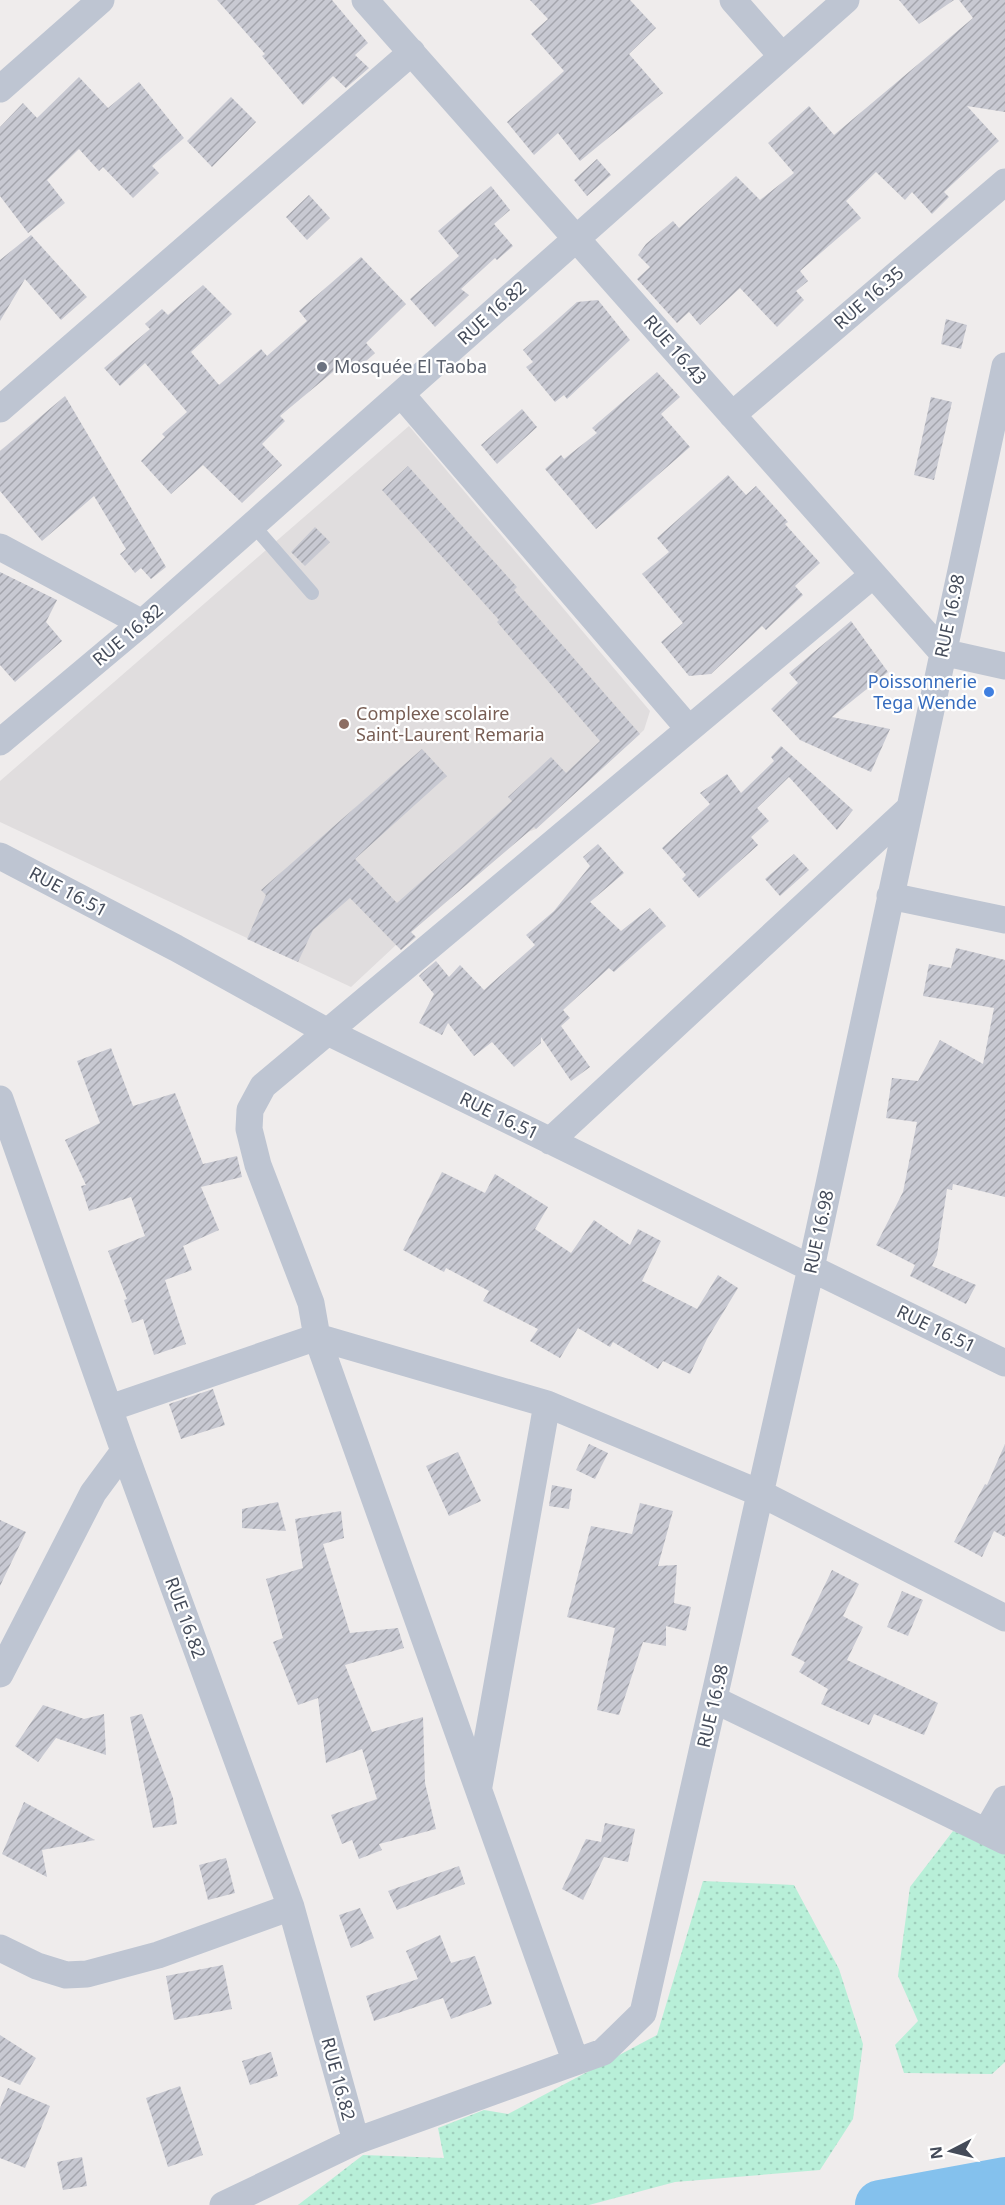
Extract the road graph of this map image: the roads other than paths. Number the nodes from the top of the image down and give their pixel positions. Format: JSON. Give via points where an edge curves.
{"nodes":[{"id":1,"x":101,"y":0,"type":"edge"},
{"id":2,"x":364,"y":0,"type":"edge"},
{"id":3,"x":734,"y":0,"type":"edge"},
{"id":4,"x":846,"y":0,"type":"edge"},
{"id":5,"x":412,"y":52,"type":"junction"},
{"id":6,"x":782,"y":56,"type":"junction"},
{"id":7,"x":0,"y":89,"type":"edge"},
{"id":8,"x":1005,"y":182,"type":"edge"},
{"id":9,"x":576,"y":238,"type":"junction"},
{"id":10,"x":1005,"y":366,"type":"edge"},
{"id":11,"x":401,"y":394,"type":"junction"},
{"id":12,"x":0,"y":409,"type":"edge"},
{"id":13,"x":732,"y":415,"type":"junction"},
{"id":14,"x":253,"y":525,"type":"junction"},
{"id":15,"x":0,"y":547,"type":"edge"},
{"id":16,"x":873,"y":575,"type":"junction"},
{"id":17,"x":312,"y":593,"type":"dead end"},
{"id":18,"x":142,"y":623,"type":"junction"},
{"id":19,"x":942,"y":652,"type":"junction"},
{"id":20,"x":1005,"y":666,"type":"edge"},
{"id":21,"x":689,"y":729,"type":"junction"},
{"id":22,"x":0,"y":741,"type":"edge"},
{"id":23,"x":910,"y":808,"type":"junction"},
{"id":24,"x":0,"y":856,"type":"edge"},
{"id":25,"x":890,"y":896,"type":"junction"},
{"id":26,"x":1005,"y":920,"type":"edge"},
{"id":27,"x":328,"y":1032,"type":"junction"},
{"id":28,"x":1,"y":1107,"type":"edge"},
{"id":29,"x":550,"y":1141,"type":"junction"},
{"id":30,"x":812,"y":1268,"type":"junction"},
{"id":31,"x":317,"y":1337,"type":"junction"},
{"id":32,"x":1005,"y":1363,"type":"edge"},
{"id":33,"x":547,"y":1404,"type":"junction"},
{"id":34,"x":110,"y":1408,"type":"junction"},
{"id":35,"x":124,"y":1451,"type":"junction"},
{"id":36,"x":762,"y":1494,"type":"junction"},
{"id":37,"x":1005,"y":1618,"type":"edge"},
{"id":38,"x":0,"y":1674,"type":"edge"},
{"id":39,"x":714,"y":1700,"type":"junction"},
{"id":40,"x":479,"y":1787,"type":"junction"},
{"id":41,"x":1005,"y":1799,"type":"edge"},
{"id":42,"x":996,"y":1836,"type":"edge"},
{"id":43,"x":291,"y":1907,"type":"junction"},
{"id":44,"x":0,"y":1948,"type":"edge"},
{"id":45,"x":575,"y":2060,"type":"junction"},
{"id":46,"x":356,"y":2141,"type":"junction"},
{"id":47,"x":223,"y":2205,"type":"edge"}],
"edges":[{"from":1,"to":7,"type":"street"},
{"from":2,"to":5,"type":"street","name":"RUE 16.43"},
{"from":3,"to":6,"type":"street"},
{"from":4,"to":6,"type":"street","name":"RUE 16.82"},
{"from":5,"to":9,"type":"street","name":"RUE 16.43"},
{"from":5,"to":12,"type":"street"},
{"from":6,"to":9,"type":"street","name":"RUE 16.82"},
{"from":8,"to":13,"type":"street","name":"RUE 16.35"},
{"from":9,"to":11,"type":"street","name":"RUE 16.82"},
{"from":9,"to":13,"type":"street","name":"RUE 16.43"},
{"from":10,"to":19,"type":"street","name":"RUE 16.98"},
{"from":11,"to":14,"type":"street","name":"RUE 16.82"},
{"from":11,"to":21,"type":"street"},
{"from":13,"to":16,"type":"street","name":"RUE 16.43"},
{"from":14,"to":17,"type":"lane"},
{"from":14,"to":18,"type":"street","name":"RUE 16.82"},
{"from":15,"to":18,"type":"street"},
{"from":16,"to":19,"type":"street","name":"RUE 16.43"},
{"from":16,"to":21,"type":"street"},
{"from":18,"to":22,"type":"street","name":"RUE 16.82"},
{"from":19,"to":20,"type":"street"},
{"from":19,"to":23,"type":"street","name":"RUE 16.98"},
{"from":21,"to":27,"type":"street"},
{"from":23,"to":25,"type":"street","name":"RUE 16.98"},
{"from":23,"to":29,"type":"street"},
{"from":24,"to":27,"type":"street","name":"RUE 16.51"},
{"from":25,"to":26,"type":"street"},
{"from":25,"to":30,"type":"street","name":"RUE 16.98"},
{"from":27,"to":29,"type":"street","name":"RUE 16.51"},
{"from":27,"to":31,"type":"street","via":[[263,1086],[250,1110],[249,1129],[258,1165],[311,1304]]},
{"from":28,"to":34,"type":"street","name":"RUE 16.82"},
{"from":29,"to":30,"type":"street","name":"RUE 16.51"},
{"from":30,"to":32,"type":"street","name":"RUE 16.51"},
{"from":30,"to":36,"type":"street","name":"RUE 16.98"},
{"from":31,"to":33,"type":"street"},
{"from":31,"to":34,"type":"street"},
{"from":31,"to":40,"type":"street"},
{"from":33,"to":36,"type":"street"},
{"from":33,"to":40,"type":"street"},
{"from":34,"to":35,"type":"street","name":"RUE 16.82"},
{"from":35,"to":38,"type":"street","via":[[93,1493]]},
{"from":35,"to":43,"type":"street","name":"RUE 16.82"},
{"from":36,"to":37,"type":"street"},
{"from":36,"to":39,"type":"street","name":"RUE 16.98"},
{"from":39,"to":42,"type":"street"},
{"from":39,"to":45,"type":"street","name":"RUE 16.98","via":[[643,2013],[603,2052]]},
{"from":40,"to":45,"type":"street"},
{"from":41,"to":42,"type":"street"},
{"from":43,"to":44,"type":"street","via":[[158,1955],[87,1974],[66,1974],[37,1966]]},
{"from":43,"to":46,"type":"street","name":"RUE 16.82"},
{"from":45,"to":46,"type":"street","name":"RUE 16.98"},
{"from":46,"to":47,"type":"street","name":"RUE 16.98"}]}
